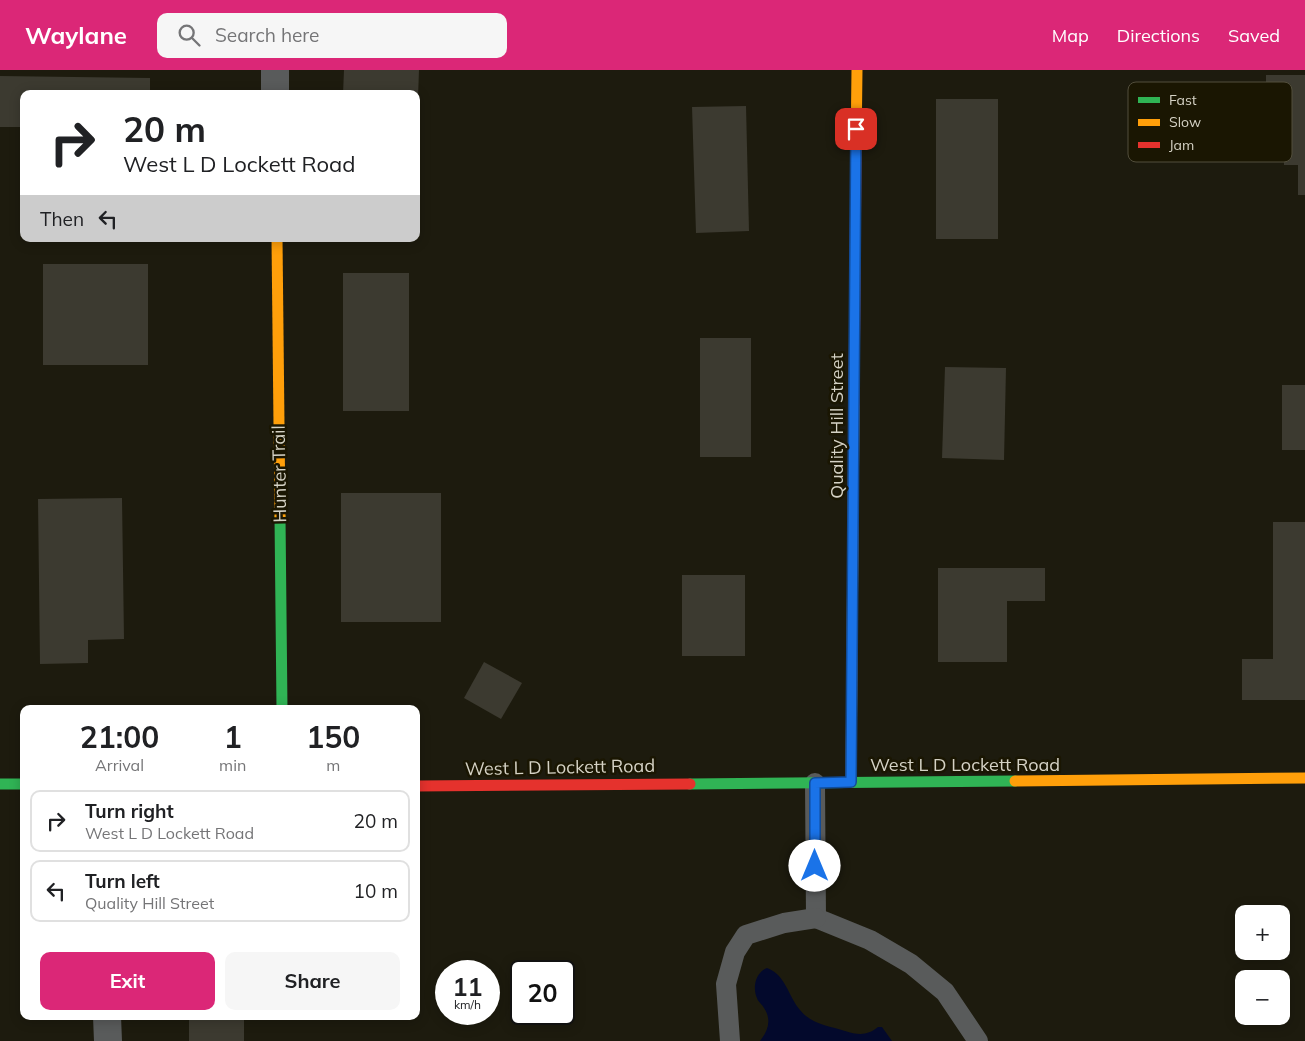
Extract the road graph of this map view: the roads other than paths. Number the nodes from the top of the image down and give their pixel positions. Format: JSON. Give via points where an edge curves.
{"nodes":[{"id":1,"x":275,"y":70,"type":"edge"},
{"id":2,"x":857,"y":70,"type":"edge"},
{"id":3,"x":275,"y":90,"type":"edge"},
{"id":4,"x":277,"y":242,"type":"edge"},
{"id":5,"x":282,"y":705,"type":"edge"},
{"id":6,"x":1305,"y":778,"type":"edge"},
{"id":7,"x":851,"y":782,"type":"junction"},
{"id":8,"x":815,"y":783,"type":"junction"},
{"id":9,"x":0,"y":784,"type":"edge"},
{"id":10,"x":20,"y":784,"type":"edge"},
{"id":11,"x":420,"y":786,"type":"edge"},
{"id":12,"x":816,"y":918,"type":"junction"},
{"id":13,"x":108,"y":1020,"type":"edge"},
{"id":14,"x":108,"y":1041,"type":"edge"},
{"id":15,"x":730,"y":1041,"type":"edge"},
{"id":16,"x":978,"y":1041,"type":"edge"}],
"edges":[{"from":1,"to":3,"type":"street"},
{"from":2,"to":7,"type":"street","name":"Quality Hill Street"},
{"from":4,"to":5,"type":"street","name":"Hunter Trail"},
{"from":6,"to":7,"type":"street","name":"West L D Lockett Road"},
{"from":7,"to":8,"type":"street","name":"West L D Lockett Road"},
{"from":8,"to":11,"type":"street","name":"West L D Lockett Road"},
{"from":8,"to":12,"type":"lane"},
{"from":9,"to":10,"type":"street"},
{"from":12,"to":15,"type":"lane","via":[[784,923],[746,935],[735,952],[726,984]]},
{"from":12,"to":16,"type":"lane","via":[[870,940],[911,964],[944,992]]},
{"from":13,"to":14,"type":"street"}]}
